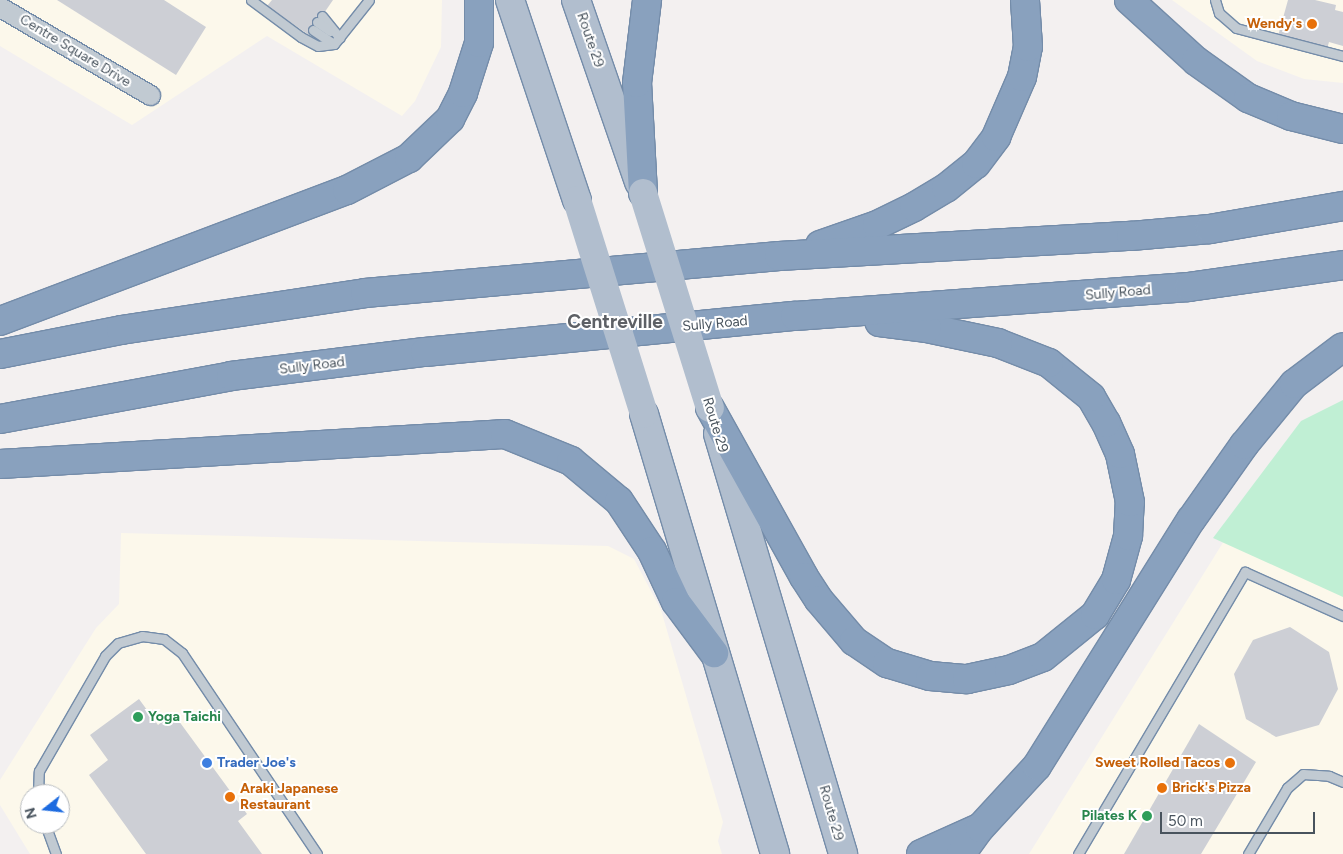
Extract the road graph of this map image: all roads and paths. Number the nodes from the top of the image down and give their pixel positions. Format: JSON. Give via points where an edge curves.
{"nodes":[{"id":1,"x":251,"y":0,"type":"edge"},
{"id":2,"x":369,"y":0,"type":"edge"},
{"id":3,"x":479,"y":0,"type":"edge"},
{"id":4,"x":510,"y":0,"type":"edge"},
{"id":5,"x":576,"y":0,"type":"edge"},
{"id":6,"x":647,"y":0,"type":"edge"},
{"id":7,"x":1025,"y":0,"type":"edge"},
{"id":8,"x":1129,"y":0,"type":"edge"},
{"id":9,"x":1215,"y":0,"type":"edge"},
{"id":10,"x":0,"y":7,"type":"edge"},
{"id":11,"x":317,"y":22,"type":"dead end"},
{"id":12,"x":337,"y":41,"type":"junction"},
{"id":13,"x":1343,"y":56,"type":"edge"},
{"id":14,"x":150,"y":96,"type":"dead end"},
{"id":15,"x":1343,"y":129,"type":"edge"},
{"id":16,"x":642,"y":193,"type":"junction"},
{"id":17,"x":1343,"y":206,"type":"edge"},
{"id":18,"x":779,"y":256,"type":"junction"},
{"id":19,"x":1343,"y":265,"type":"edge"},
{"id":20,"x":795,"y":316,"type":"junction"},
{"id":21,"x":0,"y":321,"type":"edge"},
{"id":22,"x":1343,"y":346,"type":"edge"},
{"id":23,"x":0,"y":354,"type":"edge"},
{"id":24,"x":710,"y":408,"type":"junction"},
{"id":25,"x":0,"y":419,"type":"edge"},
{"id":26,"x":0,"y":464,"type":"edge"},
{"id":27,"x":1343,"y":616,"type":"edge"},
{"id":28,"x":714,"y":653,"type":"junction"},
{"id":29,"x":1343,"y":782,"type":"edge"},
{"id":30,"x":38,"y":784,"type":"edge"},
{"id":31,"x":980,"y":828,"type":"junction"},
{"id":32,"x":49,"y":834,"type":"edge"},
{"id":33,"x":56,"y":854,"type":"edge"},
{"id":34,"x":317,"y":854,"type":"edge"},
{"id":35,"x":775,"y":854,"type":"edge"},
{"id":36,"x":843,"y":854,"type":"edge"},
{"id":37,"x":921,"y":854,"type":"edge"},
{"id":38,"x":961,"y":854,"type":"edge"},
{"id":39,"x":1078,"y":854,"type":"edge"},
{"id":40,"x":1248,"y":854,"type":"edge"}],
"edges":[{"from":1,"to":12,"type":"lane","via":[[309,42],[318,46]]},
{"from":2,"to":12,"type":"lane"},
{"from":3,"to":21,"type":"highway","via":[[478,43],[463,93],[450,119],[409,158],[347,190]]},
{"from":4,"to":28,"type":"main road","bridge":true,"via":[[644,414]]},
{"from":5,"to":16,"type":"main road","name":"Route 29"},
{"from":6,"to":16,"type":"highway","via":[[637,83]]},
{"from":7,"to":18,"type":"highway","via":[[1028,47],[1022,77],[996,137],[976,164],[946,188],[877,225],[833,242]]},
{"from":8,"to":15,"type":"highway","via":[[1196,61],[1248,98],[1291,116]]},
{"from":9,"to":13,"type":"lane","via":[[1219,13],[1236,28]]},
{"from":10,"to":14,"type":"street","name":"Centre Square Drive"},
{"from":11,"to":12,"type":"lane"},
{"from":16,"to":24,"type":"main road","name":"Route 29","bridge":true},
{"from":17,"to":18,"type":"highway","via":[[1210,229]]},
{"from":18,"to":23,"type":"highway","via":[[365,293],[121,330]]},
{"from":19,"to":20,"type":"highway","name":"Sully Road","via":[[1189,287]]},
{"from":20,"to":24,"type":"highway","via":[[927,328],[998,343],[1049,363],[1091,397],[1120,454],[1130,502],[1128,536],[1116,580],[1094,615],[1043,657],[1009,670],[967,679],[930,676],[887,663],[854,641],[819,600]]},
{"from":20,"to":25,"type":"highway","name":"Sully Road","via":[[445,350],[231,376]]},
{"from":22,"to":31,"type":"highway","via":[[1294,384],[1244,445],[1192,520],[1038,766]]},
{"from":24,"to":36,"type":"main road","name":"Route 29"},
{"from":26,"to":28,"type":"highway","via":[[505,434],[571,461],[619,501],[652,551],[676,602]]},
{"from":27,"to":39,"type":"lane","via":[[1245,572]]},
{"from":28,"to":35,"type":"main road"},
{"from":29,"to":40,"type":"lane","via":[[1329,776],[1303,774],[1287,788]]},
{"from":30,"to":34,"type":"lane","via":[[39,771],[105,656],[118,643],[142,636],[164,639],[182,653]]},
{"from":31,"to":37,"type":"highway"},
{"from":31,"to":38,"type":"highway"},
{"from":32,"to":33,"type":"lane"}]}
